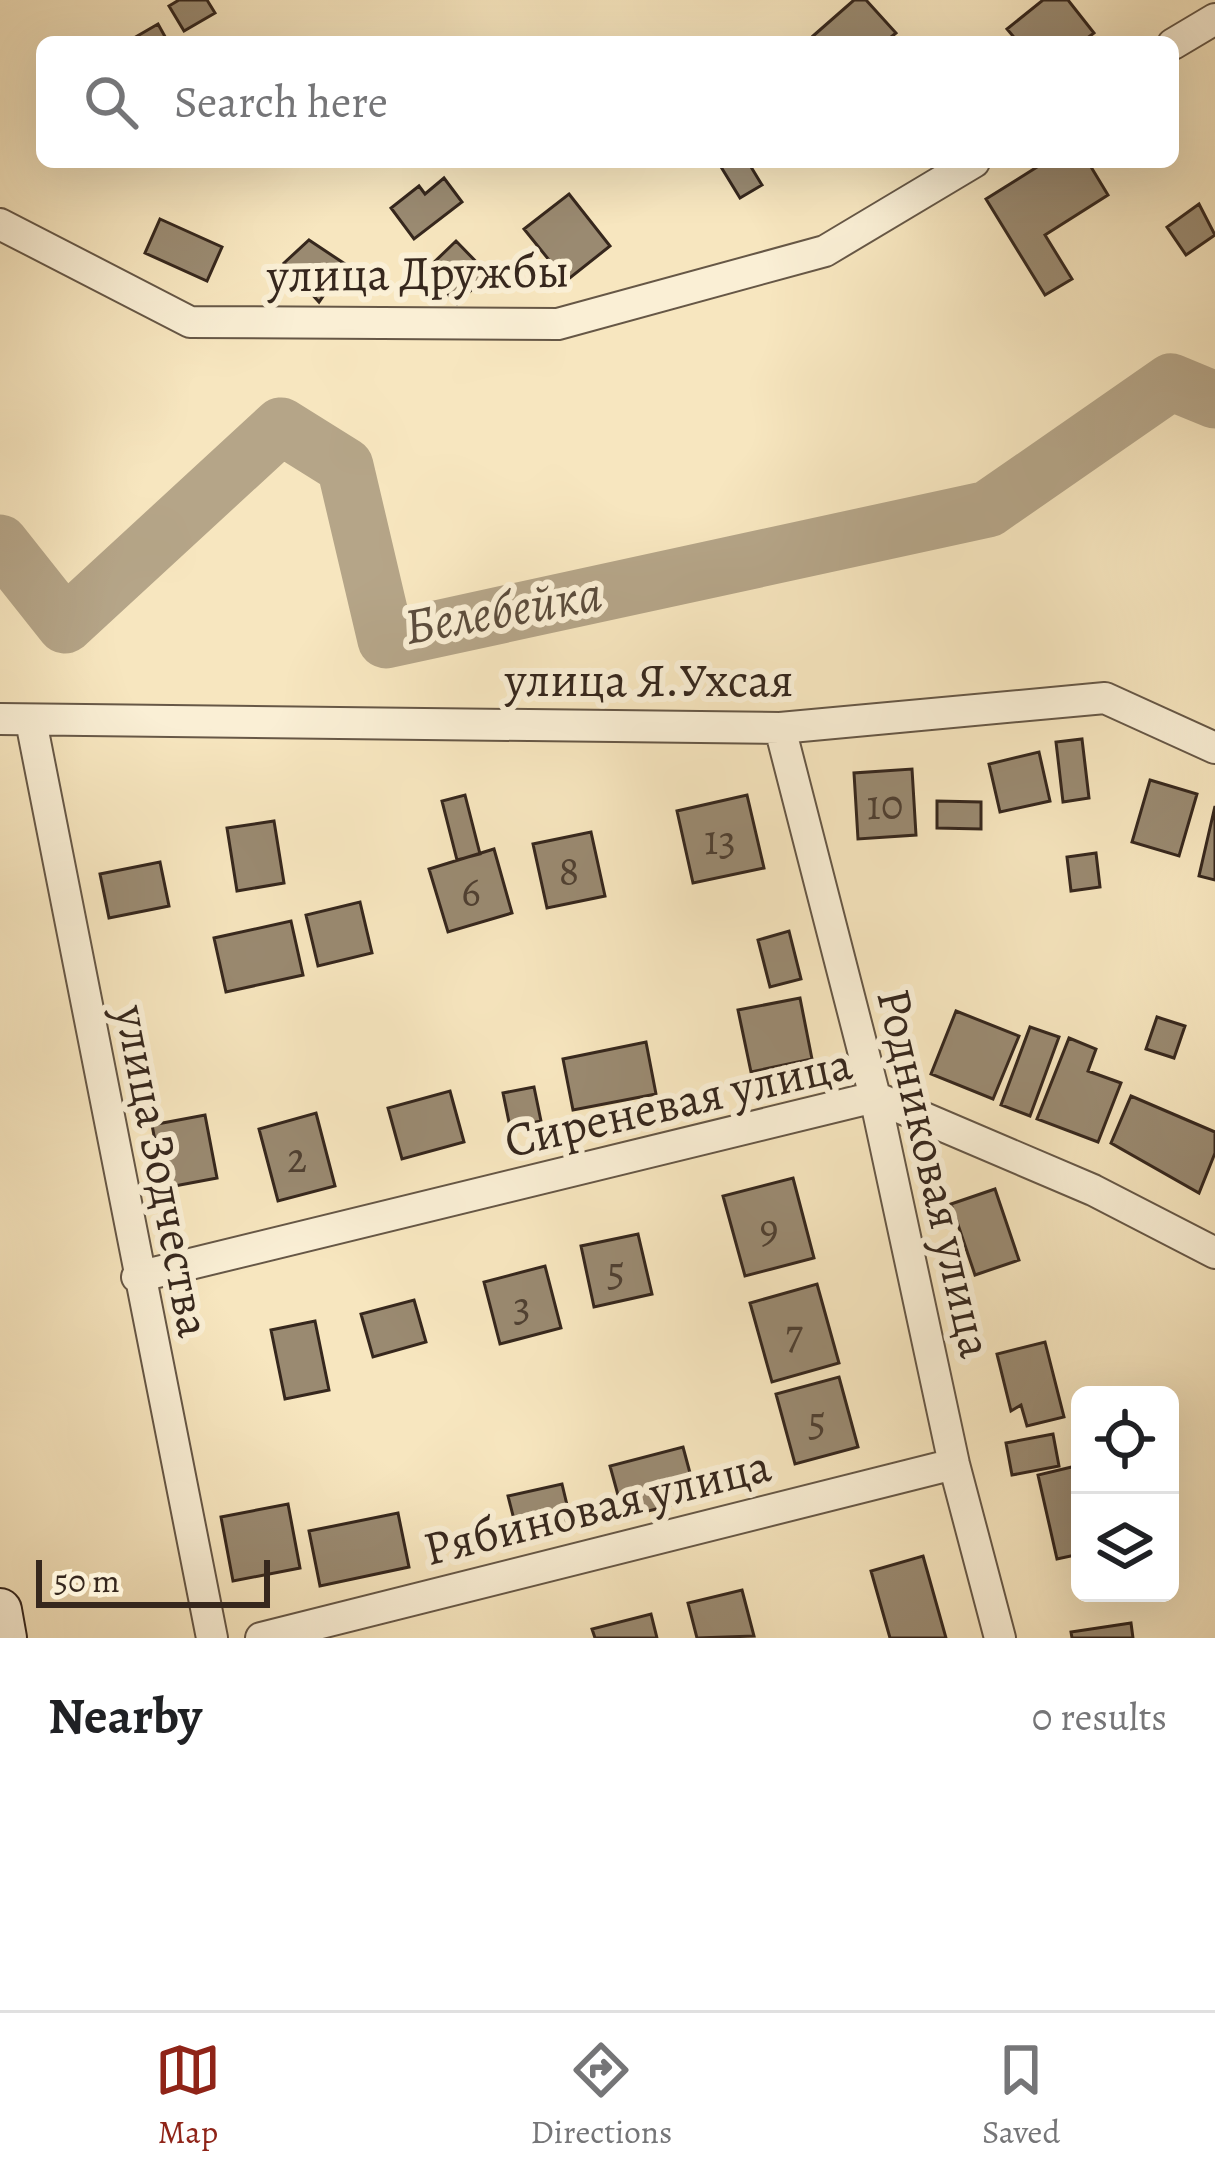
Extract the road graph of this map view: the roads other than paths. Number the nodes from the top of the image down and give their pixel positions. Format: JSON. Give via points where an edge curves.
{"nodes":[{"id":1,"x":1215,"y":19,"type":"edge"},
{"id":2,"x":1179,"y":40,"type":"edge"},
{"id":3,"x":964,"y":168,"type":"edge"},
{"id":4,"x":0,"y":224,"type":"edge"},
{"id":5,"x":15,"y":720,"type":"edge"},
{"id":6,"x":780,"y":728,"type":"junction"},
{"id":7,"x":1215,"y":748,"type":"edge"},
{"id":8,"x":874,"y":1097,"type":"junction"},
{"id":9,"x":1215,"y":1253,"type":"edge"},
{"id":10,"x":137,"y":1277,"type":"junction"},
{"id":11,"x":954,"y":1464,"type":"junction"},
{"id":12,"x":0,"y":1610,"type":"edge"},
{"id":13,"x":5,"y":1638,"type":"edge"},
{"id":14,"x":212,"y":1638,"type":"edge"},
{"id":15,"x":261,"y":1638,"type":"edge"},
{"id":16,"x":1000,"y":1638,"type":"edge"}],
"edges":[{"from":1,"to":2,"type":"street"},
{"from":3,"to":4,"type":"street","name":"улица Дружбы","via":[[825,251],[558,324],[190,322]]},
{"from":5,"to":6,"type":"street","name":"улица Я.Ухсая"},
{"from":5,"to":10,"type":"street","name":"улица Зодчества"},
{"from":6,"to":7,"type":"street","name":"улица Я.Ухсая","via":[[1105,698]]},
{"from":6,"to":8,"type":"street","name":"Родниковая улица"},
{"from":8,"to":9,"type":"street","name":"Сиреневая улица","via":[[1094,1190]]},
{"from":8,"to":10,"type":"street","name":"Сиреневая улица"},
{"from":8,"to":11,"type":"street","name":"Родниковая улица"},
{"from":10,"to":14,"type":"street","name":"улица Зодчества"},
{"from":11,"to":15,"type":"street","name":"Рябиновая улица"},
{"from":11,"to":16,"type":"street","name":"Родниковая улица"},
{"from":12,"to":13,"type":"main road"}]}
